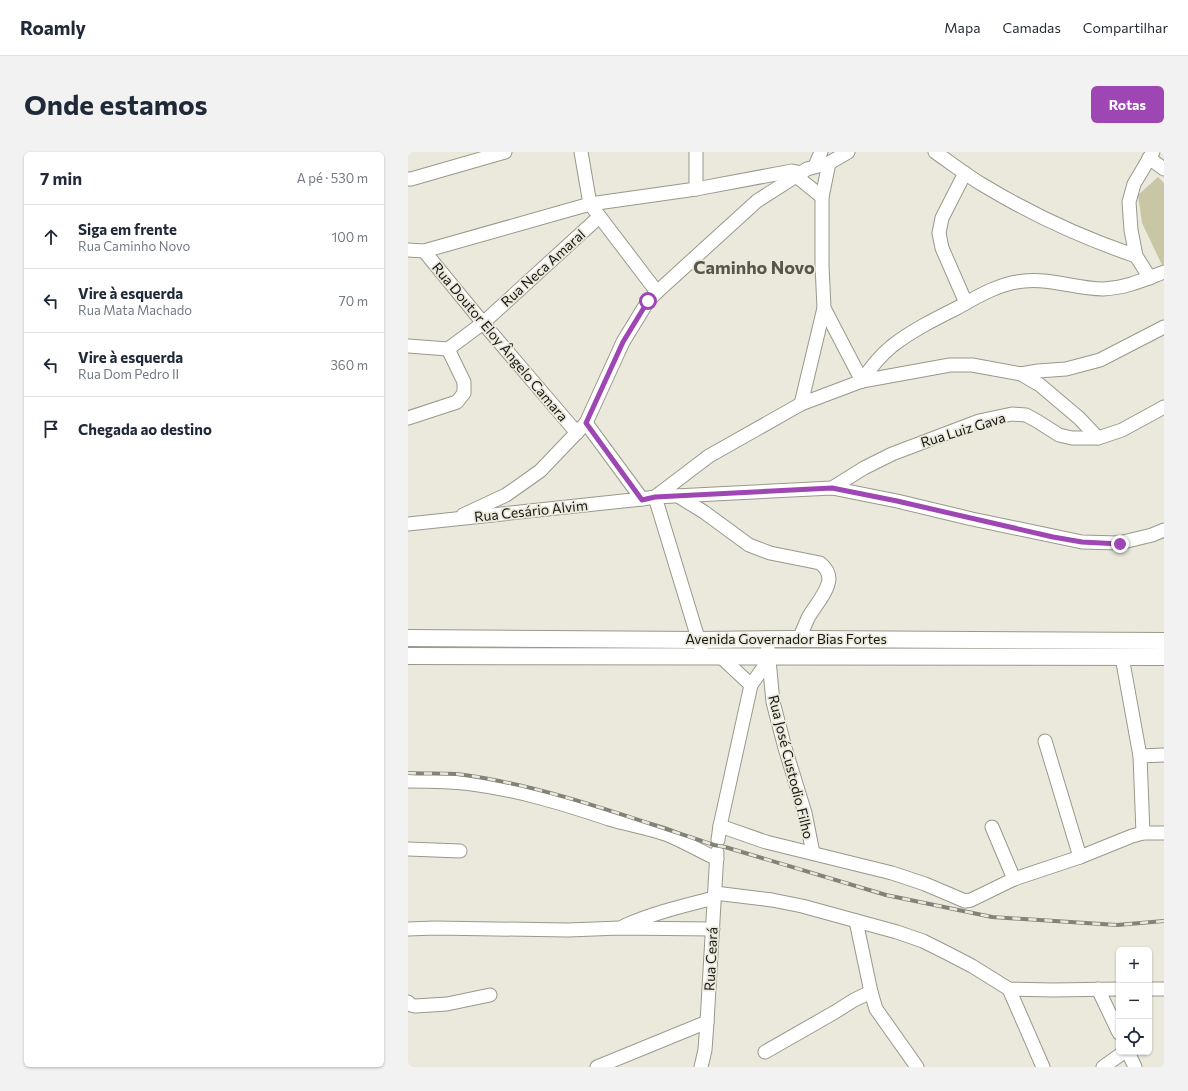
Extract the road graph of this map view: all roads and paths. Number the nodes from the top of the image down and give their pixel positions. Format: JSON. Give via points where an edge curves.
{"nodes":[{"id":1,"x":581,"y":152,"type":"edge"},
{"id":2,"x":696,"y":152,"type":"edge"},
{"id":3,"x":821,"y":152,"type":"edge"},
{"id":4,"x":848,"y":152,"type":"edge"},
{"id":5,"x":935,"y":152,"type":"edge"},
{"id":6,"x":499,"y":153,"type":"edge"},
{"id":7,"x":1151,"y":155,"type":"edge"},
{"id":8,"x":829,"y":163,"type":"junction"},
{"id":9,"x":815,"y":166,"type":"junction"},
{"id":10,"x":1164,"y":169,"type":"edge"},
{"id":11,"x":965,"y":173,"type":"junction"},
{"id":12,"x":799,"y":175,"type":"junction"},
{"id":13,"x":408,"y":179,"type":"edge"},
{"id":14,"x":696,"y":189,"type":"junction"},
{"id":15,"x":822,"y":197,"type":"junction"},
{"id":16,"x":590,"y":204,"type":"junction"},
{"id":17,"x":599,"y":217,"type":"junction"},
{"id":18,"x":408,"y":250,"type":"edge"},
{"id":19,"x":424,"y":251,"type":"junction"},
{"id":20,"x":1136,"y":256,"type":"junction"},
{"id":21,"x":1164,"y":272,"type":"edge"},
{"id":22,"x":1150,"y":278,"type":"junction"},
{"id":23,"x":657,"y":292,"type":"junction"},
{"id":24,"x":966,"y":303,"type":"junction"},
{"id":25,"x":824,"y":308,"type":"junction"},
{"id":26,"x":483,"y":323,"type":"junction"},
{"id":27,"x":1164,"y":327,"type":"edge"},
{"id":28,"x":408,"y":346,"type":"edge"},
{"id":29,"x":448,"y":349,"type":"junction"},
{"id":30,"x":1021,"y":374,"type":"junction"},
{"id":31,"x":862,"y":381,"type":"junction"},
{"id":32,"x":801,"y":404,"type":"junction"},
{"id":33,"x":1164,"y":406,"type":"edge"},
{"id":34,"x":408,"y":418,"type":"edge"},
{"id":35,"x":586,"y":423,"type":"junction"},
{"id":36,"x":577,"y":433,"type":"junction"},
{"id":37,"x":1098,"y":438,"type":"junction"},
{"id":38,"x":832,"y":488,"type":"junction"},
{"id":39,"x":678,"y":496,"type":"junction"},
{"id":40,"x":655,"y":497,"type":"junction"},
{"id":41,"x":642,"y":500,"type":"junction"},
{"id":42,"x":454,"y":520,"type":"junction"},
{"id":43,"x":408,"y":524,"type":"edge"},
{"id":44,"x":1164,"y":530,"type":"edge"},
{"id":45,"x":408,"y":638,"type":"edge"},
{"id":46,"x":799,"y":638,"type":"junction"},
{"id":47,"x":500,"y":639,"type":"junction"},
{"id":48,"x":767,"y":639,"type":"junction"},
{"id":49,"x":902,"y":639,"type":"junction"},
{"id":50,"x":698,"y":640,"type":"junction"},
{"id":51,"x":1097,"y":640,"type":"junction"},
{"id":52,"x":1164,"y":641,"type":"edge"},
{"id":53,"x":408,"y":656,"type":"edge"},
{"id":54,"x":500,"y":656,"type":"junction"},
{"id":55,"x":902,"y":656,"type":"junction"},
{"id":56,"x":704,"y":657,"type":"junction"},
{"id":57,"x":722,"y":657,"type":"junction"},
{"id":58,"x":1099,"y":657,"type":"junction"},
{"id":59,"x":1122,"y":657,"type":"junction"},
{"id":60,"x":1164,"y":657,"type":"edge"},
{"id":61,"x":768,"y":659,"type":"junction"},
{"id":62,"x":751,"y":685,"type":"junction"},
{"id":63,"x":1045,"y":741,"type":"dead end"},
{"id":64,"x":1164,"y":755,"type":"edge"},
{"id":65,"x":1140,"y":756,"type":"junction"},
{"id":66,"x":408,"y":781,"type":"edge"},
{"id":67,"x":720,"y":826,"type":"junction"},
{"id":68,"x":992,"y":827,"type":"dead end"},
{"id":69,"x":1164,"y":833,"type":"edge"},
{"id":70,"x":1143,"y":834,"type":"junction"},
{"id":71,"x":408,"y":849,"type":"edge"},
{"id":72,"x":717,"y":850,"type":"junction"},
{"id":73,"x":460,"y":851,"type":"dead end"},
{"id":74,"x":813,"y":853,"type":"junction"},
{"id":75,"x":1080,"y":858,"type":"junction"},
{"id":76,"x":1014,"y":879,"type":"junction"},
{"id":77,"x":715,"y":895,"type":"junction"},
{"id":78,"x":856,"y":921,"type":"junction"},
{"id":79,"x":620,"y":928,"type":"junction"},
{"id":80,"x":713,"y":929,"type":"junction"},
{"id":81,"x":408,"y":930,"type":"edge"},
{"id":82,"x":1008,"y":989,"type":"junction"},
{"id":83,"x":1098,"y":989,"type":"junction"},
{"id":84,"x":1116,"y":989,"type":"edge"},
{"id":85,"x":1152,"y":989,"type":"edge"},
{"id":86,"x":1164,"y":989,"type":"edge"},
{"id":87,"x":871,"y":992,"type":"junction"},
{"id":88,"x":490,"y":995,"type":"dead end"},
{"id":89,"x":408,"y":1002,"type":"edge"},
{"id":90,"x":707,"y":1022,"type":"junction"},
{"id":91,"x":1116,"y":1027,"type":"edge"},
{"id":92,"x":765,"y":1052,"type":"dead end"},
{"id":93,"x":1120,"y":1055,"type":"edge"},
{"id":94,"x":1129,"y":1055,"type":"edge"},
{"id":95,"x":597,"y":1067,"type":"edge"},
{"id":96,"x":701,"y":1067,"type":"edge"},
{"id":97,"x":917,"y":1067,"type":"edge"},
{"id":98,"x":1043,"y":1067,"type":"edge"},
{"id":99,"x":1103,"y":1067,"type":"edge"},
{"id":100,"x":1135,"y":1067,"type":"edge"}],
"edges":[{"from":1,"to":16,"type":"street"},
{"from":2,"to":14,"type":"street"},
{"from":3,"to":9,"type":"street"},
{"from":4,"to":8,"type":"street"},
{"from":5,"to":11,"type":"street"},
{"from":6,"to":13,"type":"street"},
{"from":7,"to":10,"type":"street"},
{"from":7,"to":20,"type":"street","via":[[1134,184],[1129,202],[1130,230]]},
{"from":8,"to":9,"type":"street"},
{"from":8,"to":15,"type":"street"},
{"from":9,"to":12,"type":"street"},
{"from":11,"to":20,"type":"street","via":[[1049,221]]},
{"from":11,"to":24,"type":"street","via":[[942,218],[939,233],[942,248]]},
{"from":12,"to":14,"type":"street","via":[[792,171]]},
{"from":12,"to":15,"type":"street"},
{"from":12,"to":23,"type":"street","via":[[757,201]]},
{"from":14,"to":16,"type":"street"},
{"from":15,"to":25,"type":"street"},
{"from":16,"to":17,"type":"street"},
{"from":16,"to":19,"type":"street"},
{"from":17,"to":23,"type":"street"},
{"from":17,"to":26,"type":"street","name":"Rua Neca Amaral"},
{"from":18,"to":19,"type":"street"},
{"from":19,"to":26,"type":"street","name":"Rua Doutor Eloy Ângelo Camara"},
{"from":20,"to":22,"type":"street"},
{"from":21,"to":22,"type":"street"},
{"from":22,"to":24,"type":"street","via":[[1122,287],[1103,289],[1045,280],[1025,280],[997,287]]},
{"from":23,"to":35,"type":"street","via":[[648,301],[623,342]]},
{"from":24,"to":31,"type":"street","via":[[926,324],[891,347],[878,359]]},
{"from":25,"to":31,"type":"street"},
{"from":25,"to":32,"type":"street"},
{"from":26,"to":29,"type":"street","name":"Rua Neca Amaral"},
{"from":26,"to":36,"type":"street","name":"Rua Doutor Eloy Ângelo Camara"},
{"from":27,"to":30,"type":"street","via":[[1100,360],[1066,369]]},
{"from":28,"to":29,"type":"street"},
{"from":29,"to":34,"type":"street","via":[[464,382],[464,393],[458,402]]},
{"from":30,"to":31,"type":"street","via":[[972,365],[950,365]]},
{"from":30,"to":37,"type":"street","via":[[1079,418]]},
{"from":31,"to":32,"type":"street"},
{"from":32,"to":40,"type":"street","via":[[709,456]]},
{"from":33,"to":37,"type":"street","name":"Rua Luiz Gava","via":[[1122,430]]},
{"from":35,"to":36,"type":"street"},
{"from":35,"to":41,"type":"street"},
{"from":36,"to":42,"type":"street","via":[[540,472],[506,495]]},
{"from":37,"to":38,"type":"street","name":"Rua Luiz Gava","via":[[1058,435],[1026,415],[1012,414],[961,427],[892,454]]},
{"from":38,"to":39,"type":"street"},
{"from":38,"to":44,"type":"street","via":[[1082,542],[1120,544]]},
{"from":39,"to":40,"type":"street"},
{"from":39,"to":46,"type":"street","via":[[749,545],[770,553],[824,566],[828,572],[828,585]]},
{"from":40,"to":41,"type":"street","name":"Rua Cesário Alvim"},
{"from":40,"to":50,"type":"street"},
{"from":41,"to":42,"type":"street","name":"Rua Cesário Alvim"},
{"from":42,"to":43,"type":"street","name":"Rua Cesário Alvim"},
{"from":45,"to":47,"type":"main road","name":"Avenida Governador Bias Fortes"},
{"from":46,"to":48,"type":"main road","name":"Avenida Governador Bias Fortes"},
{"from":46,"to":49,"type":"main road","name":"Avenida Governador Bias Fortes"},
{"from":47,"to":50,"type":"main road","name":"Avenida Governador Bias Fortes"},
{"from":47,"to":54,"type":"main road"},
{"from":48,"to":50,"type":"main road","name":"Avenida Governador Bias Fortes"},
{"from":48,"to":61,"type":"street"},
{"from":49,"to":51,"type":"main road","name":"Avenida Governador Bias Fortes"},
{"from":49,"to":55,"type":"main road"},
{"from":50,"to":56,"type":"street"},
{"from":51,"to":52,"type":"main road","name":"Avenida Governador Bias Fortes"},
{"from":51,"to":58,"type":"main road"},
{"from":53,"to":54,"type":"main road","name":"Avenida Governador Bias Fortes"},
{"from":54,"to":56,"type":"main road","name":"Avenida Governador Bias Fortes"},
{"from":55,"to":58,"type":"main road","name":"Avenida Governador Bias Fortes"},
{"from":55,"to":61,"type":"main road","name":"Avenida Governador Bias Fortes"},
{"from":56,"to":57,"type":"main road","name":"Avenida Governador Bias Fortes"},
{"from":57,"to":61,"type":"main road","name":"Avenida Governador Bias Fortes"},
{"from":57,"to":62,"type":"street"},
{"from":58,"to":59,"type":"main road","name":"Avenida Governador Bias Fortes"},
{"from":59,"to":60,"type":"main road","name":"Avenida Governador Bias Fortes"},
{"from":59,"to":65,"type":"street"},
{"from":61,"to":62,"type":"street","name":"Rua Ceará"},
{"from":61,"to":74,"type":"street","name":"Rua José Custodio Filho","via":[[773,702],[805,813]]},
{"from":62,"to":67,"type":"street","name":"Rua Ceará"},
{"from":63,"to":75,"type":"street"},
{"from":64,"to":65,"type":"street"},
{"from":65,"to":70,"type":"street"},
{"from":66,"to":72,"type":"street","via":[[470,783],[509,790]]},
{"from":67,"to":72,"type":"street","name":"Rua Ceará"},
{"from":67,"to":74,"type":"street","via":[[766,842]]},
{"from":68,"to":76,"type":"street"},
{"from":69,"to":70,"type":"street"},
{"from":70,"to":75,"type":"street","via":[[1125,838]]},
{"from":71,"to":73,"type":"street"},
{"from":72,"to":77,"type":"street","name":"Rua Ceará"},
{"from":74,"to":76,"type":"street","via":[[892,872],[965,901]]},
{"from":75,"to":76,"type":"street"},
{"from":77,"to":78,"type":"street","via":[[772,900]]},
{"from":77,"to":79,"type":"street"},
{"from":77,"to":80,"type":"street","name":"Rua Ceará"},
{"from":78,"to":82,"type":"street","via":[[923,941],[972,966]]},
{"from":78,"to":87,"type":"street"},
{"from":79,"to":80,"type":"street"},
{"from":79,"to":81,"type":"street"},
{"from":80,"to":90,"type":"street","name":"Rua Ceará"},
{"from":82,"to":83,"type":"street"},
{"from":82,"to":98,"type":"street"},
{"from":83,"to":84,"type":"street"},
{"from":83,"to":91,"type":"street"},
{"from":85,"to":86,"type":"street"},
{"from":87,"to":92,"type":"street"},
{"from":87,"to":97,"type":"street","via":[[876,1009]]},
{"from":88,"to":89,"type":"street","via":[[447,1004],[415,1006]]},
{"from":90,"to":95,"type":"street"},
{"from":90,"to":96,"type":"street","name":"Rua Ceará"},
{"from":93,"to":99,"type":"street"},
{"from":94,"to":100,"type":"street"}]}
